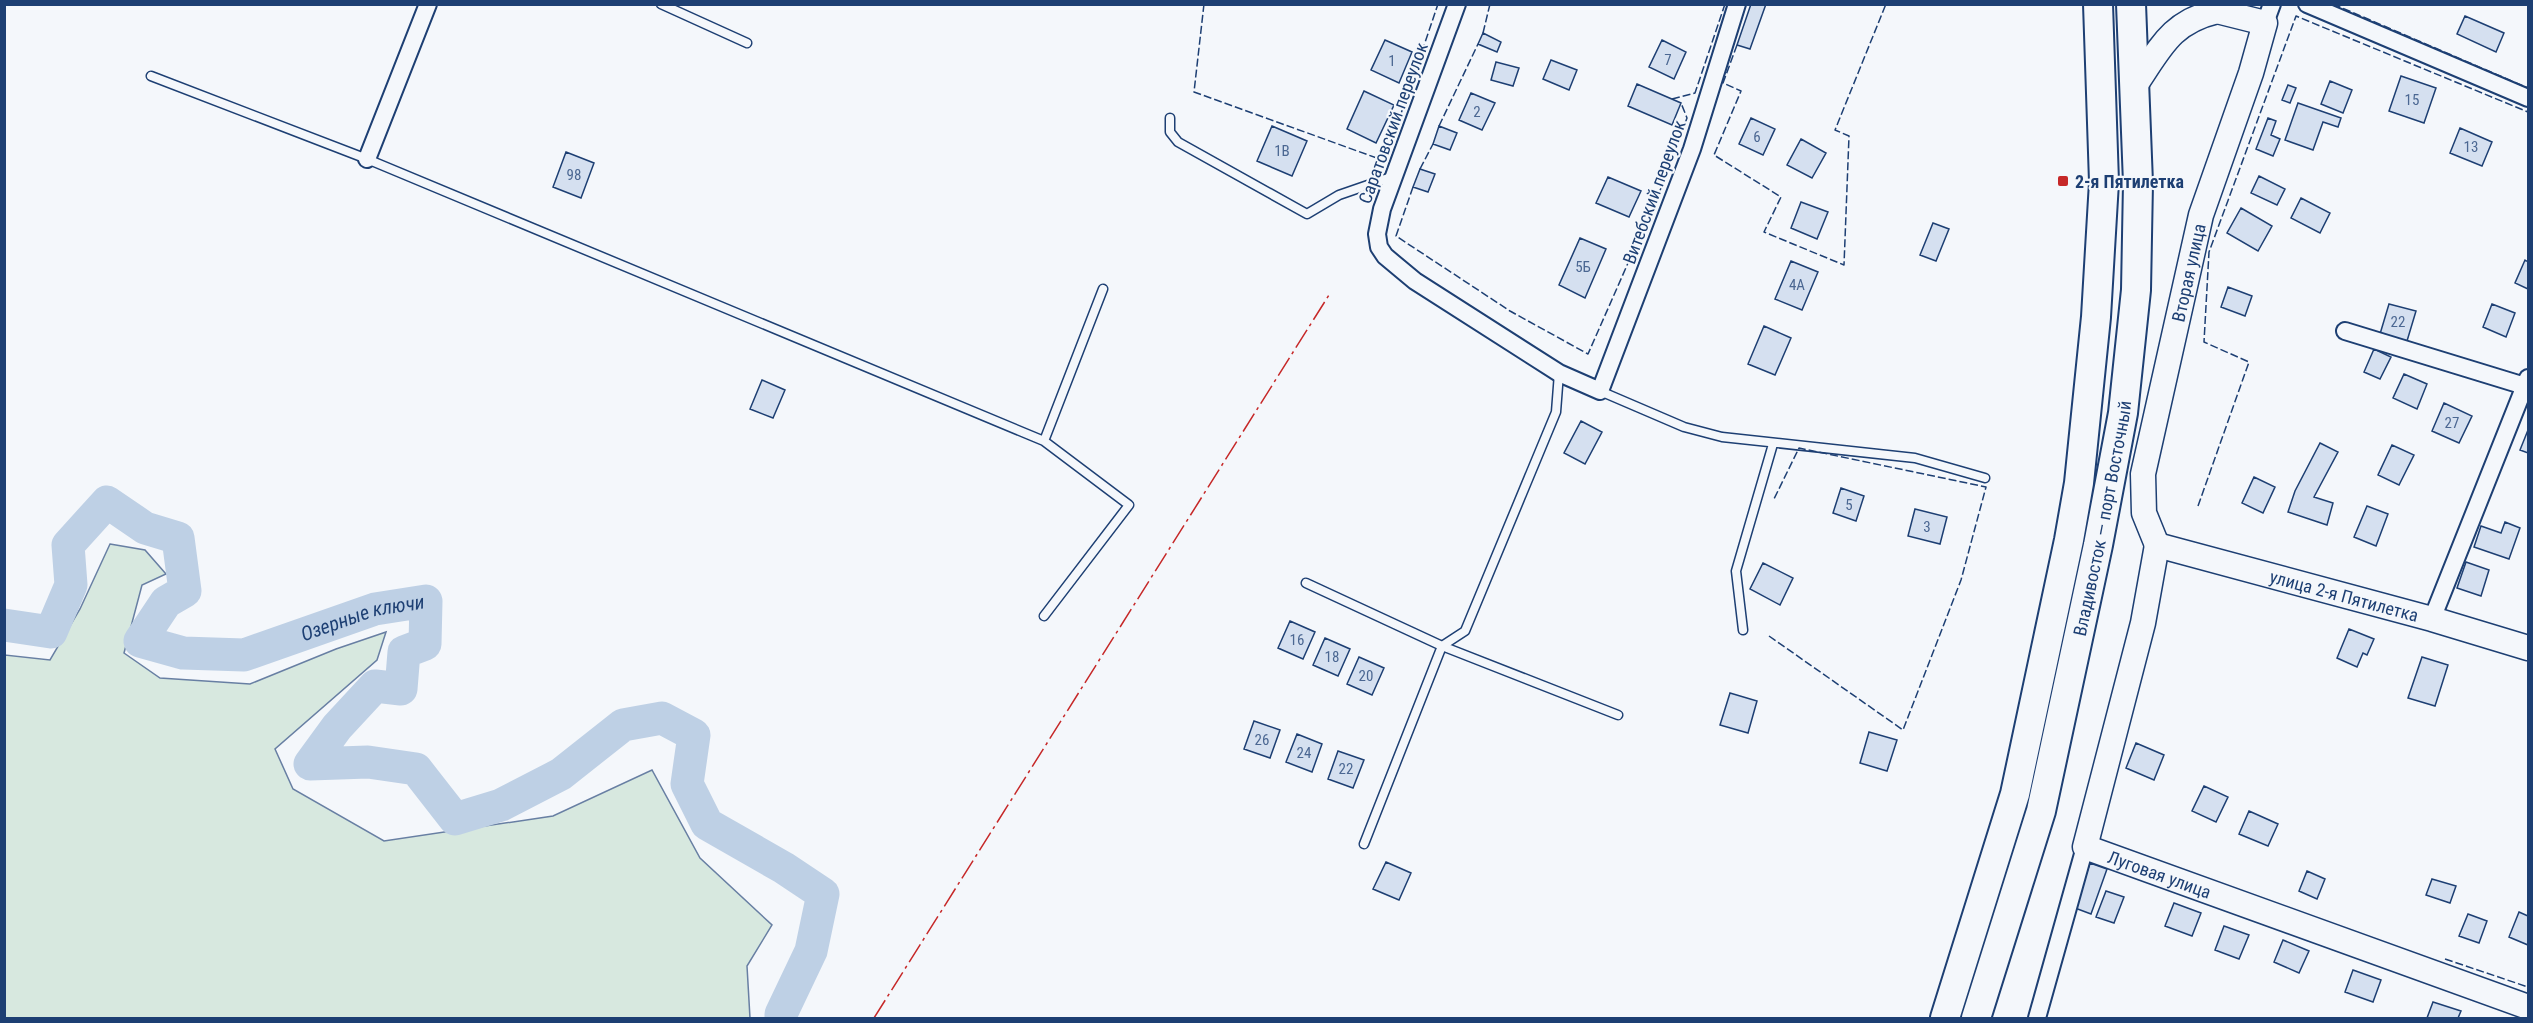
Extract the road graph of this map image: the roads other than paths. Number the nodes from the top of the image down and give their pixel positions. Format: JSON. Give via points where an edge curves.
{"nodes":[{"id":1,"x":428,"y":4,"type":"edge"},
{"id":2,"x":661,"y":4,"type":"edge"},
{"id":3,"x":1457,"y":4,"type":"edge"},
{"id":4,"x":1737,"y":4,"type":"edge"},
{"id":5,"x":2098,"y":4,"type":"edge"},
{"id":6,"x":2131,"y":4,"type":"edge"},
{"id":7,"x":2307,"y":4,"type":"edge"},
{"id":8,"x":2211,"y":8,"type":"edge"},
{"id":9,"x":2268,"y":14,"type":"edge"},
{"id":10,"x":747,"y":43,"type":"dead end"},
{"id":11,"x":151,"y":76,"type":"dead end"},
{"id":12,"x":2136,"y":84,"type":"junction"},
{"id":13,"x":2529,"y":99,"type":"edge"},
{"id":14,"x":1170,"y":118,"type":"dead end"},
{"id":15,"x":368,"y":159,"type":"junction"},
{"id":16,"x":1395,"y":176,"type":"junction"},
{"id":17,"x":1103,"y":289,"type":"dead end"},
{"id":18,"x":2345,"y":331,"type":"dead end"},
{"id":19,"x":1558,"y":373,"type":"junction"},
{"id":20,"x":2527,"y":383,"type":"edge"},
{"id":21,"x":1600,"y":391,"type":"junction"},
{"id":22,"x":1044,"y":441,"type":"junction"},
{"id":23,"x":1773,"y":444,"type":"junction"},
{"id":24,"x":1985,"y":478,"type":"dead end"},
{"id":25,"x":2157,"y":545,"type":"junction"},
{"id":26,"x":1306,"y":584,"type":"dead end"},
{"id":27,"x":1044,"y":616,"type":"dead end"},
{"id":28,"x":2432,"y":619,"type":"junction"},
{"id":29,"x":1743,"y":630,"type":"dead end"},
{"id":30,"x":1442,"y":646,"type":"junction"},
{"id":31,"x":2529,"y":648,"type":"edge"},
{"id":32,"x":1618,"y":715,"type":"dead end"},
{"id":33,"x":1364,"y":844,"type":"dead end"},
{"id":34,"x":2085,"y":847,"type":"junction"},
{"id":35,"x":2529,"y":1007,"type":"edge"},
{"id":36,"x":1945,"y":1018,"type":"edge"},
{"id":37,"x":1976,"y":1018,"type":"edge"},
{"id":38,"x":2037,"y":1018,"type":"edge"}],
"edges":[{"from":1,"to":15,"type":"street"},
{"from":2,"to":10,"type":"lane"},
{"from":3,"to":16,"type":"street","name":"Саратовский переулок"},
{"from":4,"to":21,"type":"street","name":"Витебский переулок","via":[[1692,149]]},
{"from":5,"to":36,"type":"highway","name":"Владивосток — порт Восточный","via":[[2104,182],[2096,317],[2079,483],[2015,794]]},
{"from":6,"to":12,"type":"highway","name":"Владивосток — порт Восточный"},
{"from":7,"to":13,"type":"street"},
{"from":8,"to":9,"type":"main road"},
{"from":8,"to":12,"type":"main road","via":[[2174,30]]},
{"from":9,"to":25,"type":"main road","name":"Вторая улица","via":[[2202,215],[2143,474],[2144,513]]},
{"from":11,"to":15,"type":"lane"},
{"from":12,"to":37,"type":"highway","name":"Владивосток — порт Восточный","via":[[2136,290],[2123,413],[2041,811]]},
{"from":14,"to":16,"type":"lane","via":[[1170,132],[1178,142],[1307,214],[1339,195]]},
{"from":15,"to":22,"type":"lane"},
{"from":16,"to":19,"type":"street","name":"Саратовский переулок","via":[[1378,221],[1379,247],[1385,256],[1414,281]]},
{"from":17,"to":22,"type":"lane"},
{"from":18,"to":20,"type":"street"},
{"from":19,"to":21,"type":"street"},
{"from":19,"to":30,"type":"lane","via":[[1556,412],[1465,631]]},
{"from":20,"to":28,"type":"street"},
{"from":21,"to":23,"type":"lane","via":[[1684,427]]},
{"from":22,"to":27,"type":"lane","via":[[1129,504]]},
{"from":23,"to":24,"type":"lane","via":[[1915,458]]},
{"from":23,"to":29,"type":"lane","via":[[1736,571]]},
{"from":25,"to":28,"type":"main road","name":"улица 2-я Пятилетка"},
{"from":25,"to":34,"type":"main road","name":"Луговая улица","via":[[2143,623]]},
{"from":26,"to":30,"type":"lane"},
{"from":28,"to":31,"type":"main road","name":"улица 2-я Пятилетка"},
{"from":30,"to":32,"type":"lane"},
{"from":30,"to":33,"type":"lane"},
{"from":34,"to":35,"type":"main road","name":"Луговая улица"},
{"from":34,"to":38,"type":"street"}]}
